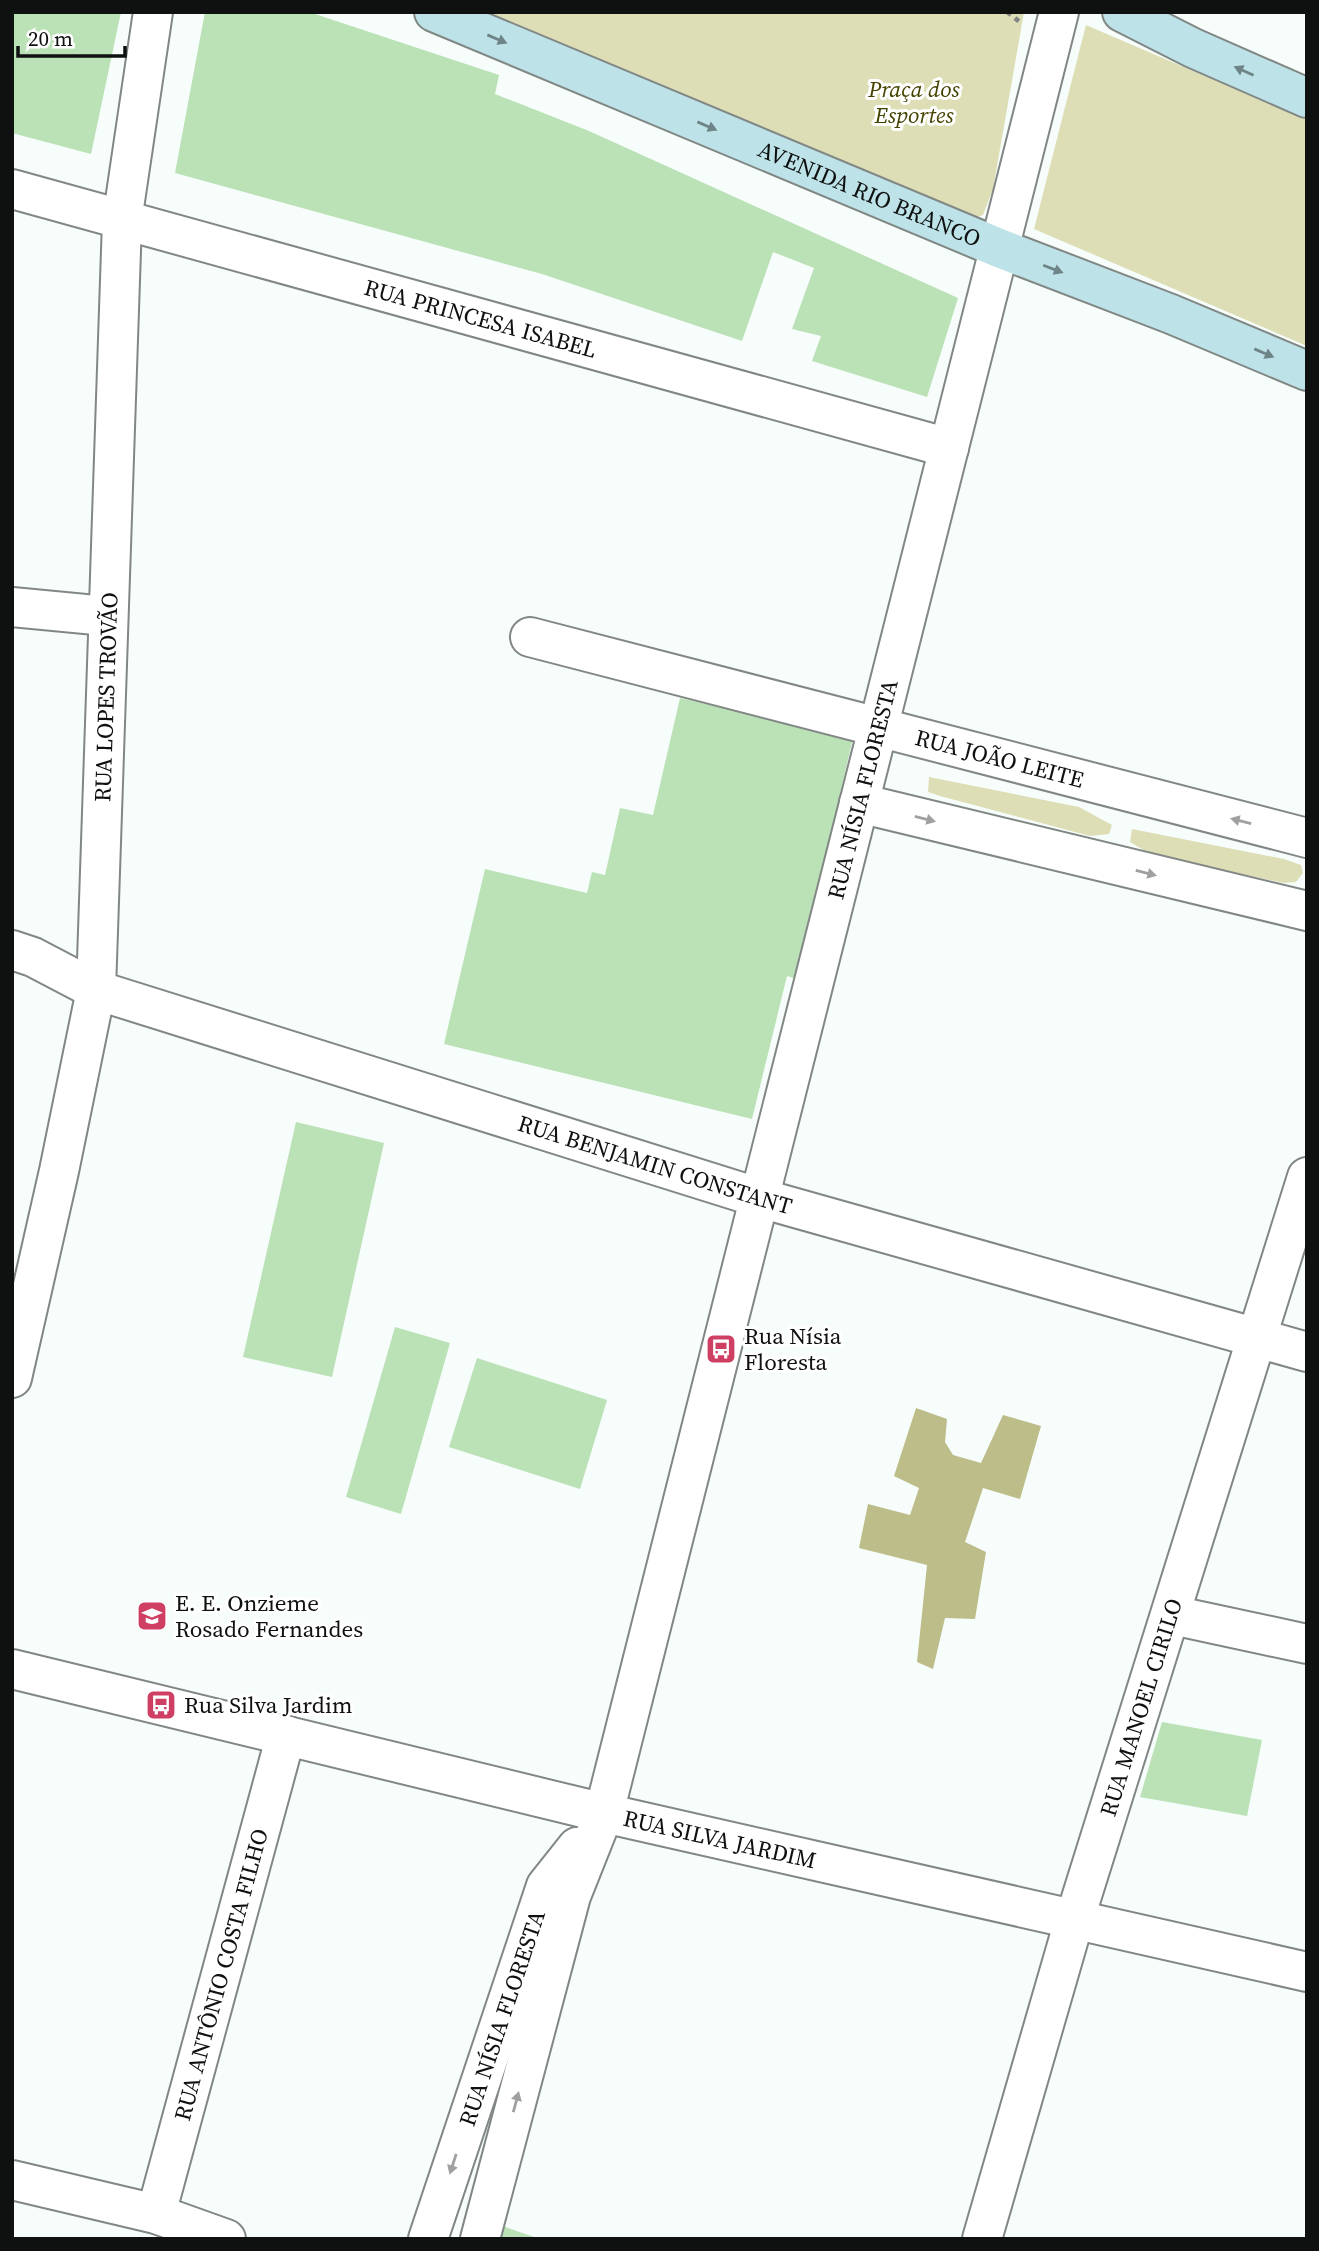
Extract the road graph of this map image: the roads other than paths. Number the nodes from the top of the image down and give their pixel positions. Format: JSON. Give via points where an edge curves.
{"nodes":[{"id":1,"x":153,"y":12,"type":"edge"},
{"id":2,"x":434,"y":12,"type":"edge"},
{"id":3,"x":1059,"y":12,"type":"edge"},
{"id":4,"x":1122,"y":12,"type":"edge"},
{"id":5,"x":1307,"y":98,"type":"edge"},
{"id":6,"x":12,"y":189,"type":"edge"},
{"id":7,"x":122,"y":221,"type":"junction"},
{"id":8,"x":999,"y":248,"type":"junction"},
{"id":9,"x":1307,"y":371,"type":"edge"},
{"id":10,"x":949,"y":448,"type":"junction"},
{"id":11,"x":12,"y":607,"type":"edge"},
{"id":12,"x":106,"y":616,"type":"junction"},
{"id":13,"x":530,"y":637,"type":"dead end"},
{"id":14,"x":878,"y":727,"type":"junction"},
{"id":15,"x":859,"y":803,"type":"junction"},
{"id":16,"x":1307,"y":838,"type":"edge"},
{"id":17,"x":1307,"y":911,"type":"edge"},
{"id":18,"x":12,"y":950,"type":"edge"},
{"id":19,"x":96,"y":990,"type":"junction"},
{"id":20,"x":1307,"y":1177,"type":"edge"},
{"id":21,"x":760,"y":1198,"type":"junction"},
{"id":22,"x":1258,"y":1338,"type":"junction"},
{"id":23,"x":1307,"y":1352,"type":"edge"},
{"id":24,"x":12,"y":1378,"type":"edge"},
{"id":25,"x":1172,"y":1615,"type":"junction"},
{"id":26,"x":1307,"y":1644,"type":"edge"},
{"id":27,"x":12,"y":1669,"type":"edge"},
{"id":28,"x":286,"y":1735,"type":"junction"},
{"id":29,"x":604,"y":1813,"type":"junction"},
{"id":30,"x":1074,"y":1921,"type":"junction"},
{"id":31,"x":1307,"y":1972,"type":"edge"},
{"id":32,"x":12,"y":2180,"type":"edge"},
{"id":33,"x":156,"y":2214,"type":"junction"},
{"id":34,"x":226,"y":2239,"type":"edge"},
{"id":35,"x":428,"y":2239,"type":"edge"},
{"id":36,"x":480,"y":2239,"type":"edge"},
{"id":37,"x":982,"y":2239,"type":"edge"}],
"edges":[{"from":1,"to":7,"type":"street","name":"RUA LOPES TROVÃO"},
{"from":2,"to":8,"type":"main road","name":"AVENIDA RIO BRANCO","one_way":true},
{"from":3,"to":8,"type":"street","name":"RUA NÍSIA FLORESTA"},
{"from":5,"to":4,"type":"main road","one_way":true},
{"from":6,"to":7,"type":"street","name":"RUA PRINCESA ISABEL"},
{"from":7,"to":10,"type":"street","name":"RUA PRINCESA ISABEL"},
{"from":7,"to":12,"type":"street","name":"RUA LOPES TROVÃO"},
{"from":8,"to":9,"type":"main road","name":"AVENIDA RIO BRANCO","one_way":true},
{"from":8,"to":10,"type":"street","name":"RUA NÍSIA FLORESTA"},
{"from":10,"to":14,"type":"street","name":"RUA NÍSIA FLORESTA"},
{"from":11,"to":12,"type":"street"},
{"from":12,"to":19,"type":"street","name":"RUA LOPES TROVÃO"},
{"from":13,"to":14,"type":"street","name":"RUA JOÃO LEITE"},
{"from":14,"to":15,"type":"street","name":"RUA NÍSIA FLORESTA"},
{"from":16,"to":14,"type":"street","name":"RUA JOÃO LEITE","one_way":true},
{"from":15,"to":17,"type":"street","one_way":true},
{"from":15,"to":21,"type":"street","name":"RUA NÍSIA FLORESTA"},
{"from":18,"to":19,"type":"street","name":"RUA BENJAMIN CONSTANT"},
{"from":19,"to":21,"type":"street","name":"RUA BENJAMIN CONSTANT"},
{"from":19,"to":24,"type":"street","name":"RUA LOPES TROVÃO"},
{"from":20,"to":22,"type":"street","name":"RUA MANOEL CIRILO"},
{"from":21,"to":22,"type":"street","name":"RUA BENJAMIN CONSTANT"},
{"from":21,"to":29,"type":"street","name":"RUA NÍSIA FLORESTA"},
{"from":22,"to":23,"type":"street","name":"RUA BENJAMIN CONSTANT"},
{"from":22,"to":25,"type":"street","name":"RUA MANOEL CIRILO"},
{"from":25,"to":26,"type":"street"},
{"from":25,"to":30,"type":"street","name":"RUA MANOEL CIRILO"},
{"from":27,"to":28,"type":"street","name":"RUA SILVA JARDIM"},
{"from":28,"to":29,"type":"street","name":"RUA SILVA JARDIM"},
{"from":28,"to":33,"type":"street","name":"RUA ANTÔNIO COSTA FILHO"},
{"from":29,"to":30,"type":"street","name":"RUA SILVA JARDIM"},
{"from":29,"to":35,"type":"street","name":"RUA NÍSIA FLORESTA","one_way":true,"via":[[546,1886]]},
{"from":36,"to":29,"type":"street","name":"RUA NÍSIA FLORESTA","one_way":true,"via":[[571,1896]]},
{"from":30,"to":31,"type":"street","name":"RUA SILVA JARDIM"},
{"from":30,"to":37,"type":"street","name":"RUA MANOEL CIRILO"},
{"from":32,"to":33,"type":"street"},
{"from":33,"to":34,"type":"street"}]}
